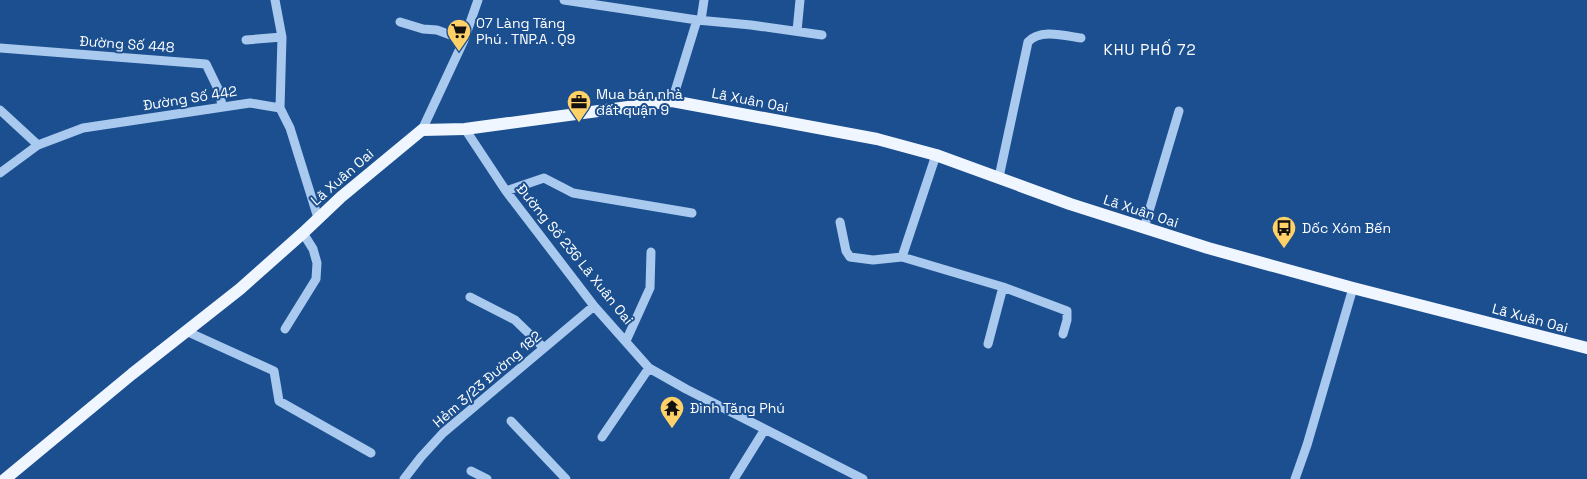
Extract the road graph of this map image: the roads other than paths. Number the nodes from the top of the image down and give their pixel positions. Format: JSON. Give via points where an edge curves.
{"nodes":[{"id":1,"x":275,"y":0,"type":"edge"},
{"id":2,"x":478,"y":0,"type":"edge"},
{"id":3,"x":564,"y":0,"type":"edge"},
{"id":4,"x":704,"y":0,"type":"edge"},
{"id":5,"x":800,"y":0,"type":"edge"},
{"id":6,"x":699,"y":20,"type":"junction"},
{"id":7,"x":400,"y":22,"type":"dead end"},
{"id":8,"x":797,"y":31,"type":"junction"},
{"id":9,"x":822,"y":35,"type":"dead end"},
{"id":10,"x":282,"y":37,"type":"junction"},
{"id":11,"x":1081,"y":38,"type":"dead end"},
{"id":12,"x":246,"y":40,"type":"dead end"},
{"id":13,"x":464,"y":40,"type":"junction"},
{"id":14,"x":0,"y":48,"type":"edge"},
{"id":15,"x":672,"y":100,"type":"junction"},
{"id":16,"x":222,"y":108,"type":"junction"},
{"id":17,"x":280,"y":108,"type":"junction"},
{"id":18,"x":0,"y":110,"type":"edge"},
{"id":19,"x":1179,"y":111,"type":"dead end"},
{"id":20,"x":465,"y":129,"type":"junction"},
{"id":21,"x":422,"y":130,"type":"junction"},
{"id":22,"x":38,"y":145,"type":"junction"},
{"id":23,"x":936,"y":155,"type":"junction"},
{"id":24,"x":0,"y":173,"type":"edge"},
{"id":25,"x":999,"y":177,"type":"junction"},
{"id":26,"x":506,"y":191,"type":"junction"},
{"id":27,"x":692,"y":213,"type":"dead end"},
{"id":28,"x":318,"y":218,"type":"junction"},
{"id":29,"x":840,"y":222,"type":"dead end"},
{"id":30,"x":1144,"y":228,"type":"junction"},
{"id":31,"x":303,"y":233,"type":"junction"},
{"id":32,"x":651,"y":252,"type":"dead end"},
{"id":33,"x":902,"y":258,"type":"junction"},
{"id":34,"x":1003,"y":287,"type":"junction"},
{"id":35,"x":1353,"y":288,"type":"junction"},
{"id":36,"x":470,"y":297,"type":"dead end"},
{"id":37,"x":594,"y":306,"type":"junction"},
{"id":38,"x":285,"y":328,"type":"dead end"},
{"id":39,"x":188,"y":332,"type":"junction"},
{"id":40,"x":1063,"y":334,"type":"dead end"},
{"id":41,"x":626,"y":341,"type":"junction"},
{"id":42,"x":988,"y":344,"type":"dead end"},
{"id":43,"x":544,"y":348,"type":"junction"},
{"id":44,"x":1587,"y":348,"type":"edge"},
{"id":45,"x":649,"y":368,"type":"junction"},
{"id":46,"x":511,"y":421,"type":"dead end"},
{"id":47,"x":765,"y":429,"type":"junction"},
{"id":48,"x":602,"y":437,"type":"dead end"},
{"id":49,"x":371,"y":453,"type":"dead end"},
{"id":50,"x":471,"y":472,"type":"dead end"},
{"id":51,"x":851,"y":476,"type":"edge"},
{"id":52,"x":5,"y":479,"type":"edge"},
{"id":53,"x":404,"y":479,"type":"edge"},
{"id":54,"x":487,"y":479,"type":"edge"},
{"id":55,"x":566,"y":479,"type":"edge"},
{"id":56,"x":734,"y":479,"type":"edge"},
{"id":57,"x":863,"y":479,"type":"edge"},
{"id":58,"x":1295,"y":479,"type":"edge"}],
"edges":[{"from":1,"to":10,"type":"street"},
{"from":2,"to":13,"type":"street"},
{"from":3,"to":6,"type":"street"},
{"from":4,"to":6,"type":"street"},
{"from":5,"to":8,"type":"street"},
{"from":6,"to":8,"type":"street"},
{"from":6,"to":15,"type":"street"},
{"from":7,"to":13,"type":"street"},
{"from":8,"to":9,"type":"street"},
{"from":10,"to":12,"type":"street"},
{"from":10,"to":17,"type":"street"},
{"from":11,"to":25,"type":"street","via":[[1046,35],[1028,42]]},
{"from":13,"to":21,"type":"street"},
{"from":14,"to":16,"type":"street","name":"Đường Số 448","via":[[206,64],[220,93]]},
{"from":15,"to":20,"type":"main road","name":"Lã Xuân Oai"},
{"from":15,"to":23,"type":"main road","name":"Lã Xuân Oai","via":[[877,139]]},
{"from":16,"to":17,"type":"street","name":"Đường Số 442","via":[[250,103]]},
{"from":16,"to":22,"type":"street","name":"Đường Số 442","via":[[83,128]]},
{"from":17,"to":28,"type":"street","via":[[290,128]]},
{"from":18,"to":22,"type":"street"},
{"from":19,"to":30,"type":"street"},
{"from":20,"to":21,"type":"main road","name":"Lã Xuân Oai"},
{"from":20,"to":26,"type":"street","name":"Đường Số 236 Lã Xuân Oai"},
{"from":21,"to":28,"type":"main road","name":"Lã Xuân Oai"},
{"from":22,"to":24,"type":"street","name":"Đường Số 442"},
{"from":23,"to":25,"type":"main road","name":"Lã Xuân Oai"},
{"from":23,"to":33,"type":"street"},
{"from":25,"to":30,"type":"main road","name":"Lã Xuân Oai"},
{"from":26,"to":27,"type":"street","via":[[544,178],[573,193]]},
{"from":26,"to":37,"type":"street","name":"Đường Số 236 Lã Xuân Oai"},
{"from":28,"to":31,"type":"main road","name":"Lã Xuân Oai"},
{"from":29,"to":33,"type":"street","via":[[850,257],[873,260]]},
{"from":30,"to":35,"type":"main road","name":"Lã Xuân Oai"},
{"from":31,"to":38,"type":"street","via":[[317,263],[316,279]]},
{"from":31,"to":39,"type":"main road","name":"Lã Xuân Oai"},
{"from":32,"to":41,"type":"street","via":[[650,288]]},
{"from":33,"to":34,"type":"street"},
{"from":34,"to":40,"type":"street","via":[[1067,311]]},
{"from":34,"to":42,"type":"street"},
{"from":35,"to":44,"type":"main road","name":"Lã Xuân Oai"},
{"from":35,"to":58,"type":"street"},
{"from":36,"to":43,"type":"street","via":[[515,320]]},
{"from":37,"to":41,"type":"street","name":"Đường Số 236 Lã Xuân Oai"},
{"from":37,"to":43,"type":"street","name":"Hẻm 3/23 Đường 182"},
{"from":39,"to":49,"type":"street","via":[[274,371],[279,401]]},
{"from":39,"to":52,"type":"main road","name":"Lã Xuân Oai"},
{"from":41,"to":45,"type":"street","name":"Đường Số 236 Lã Xuân Oai"},
{"from":43,"to":53,"type":"street","name":"Hẻm 3/23 Đường 182","via":[[443,433]]},
{"from":45,"to":47,"type":"street","name":"Đường Số 236 Lã Xuân Oai"},
{"from":45,"to":48,"type":"street"},
{"from":46,"to":55,"type":"street"},
{"from":47,"to":51,"type":"street","name":"Đường Số 236 Lã Xuân Oai"},
{"from":47,"to":56,"type":"street"},
{"from":50,"to":54,"type":"street"},
{"from":51,"to":57,"type":"street","name":"Đường Số 236 Lã Xuân Oai"}]}
